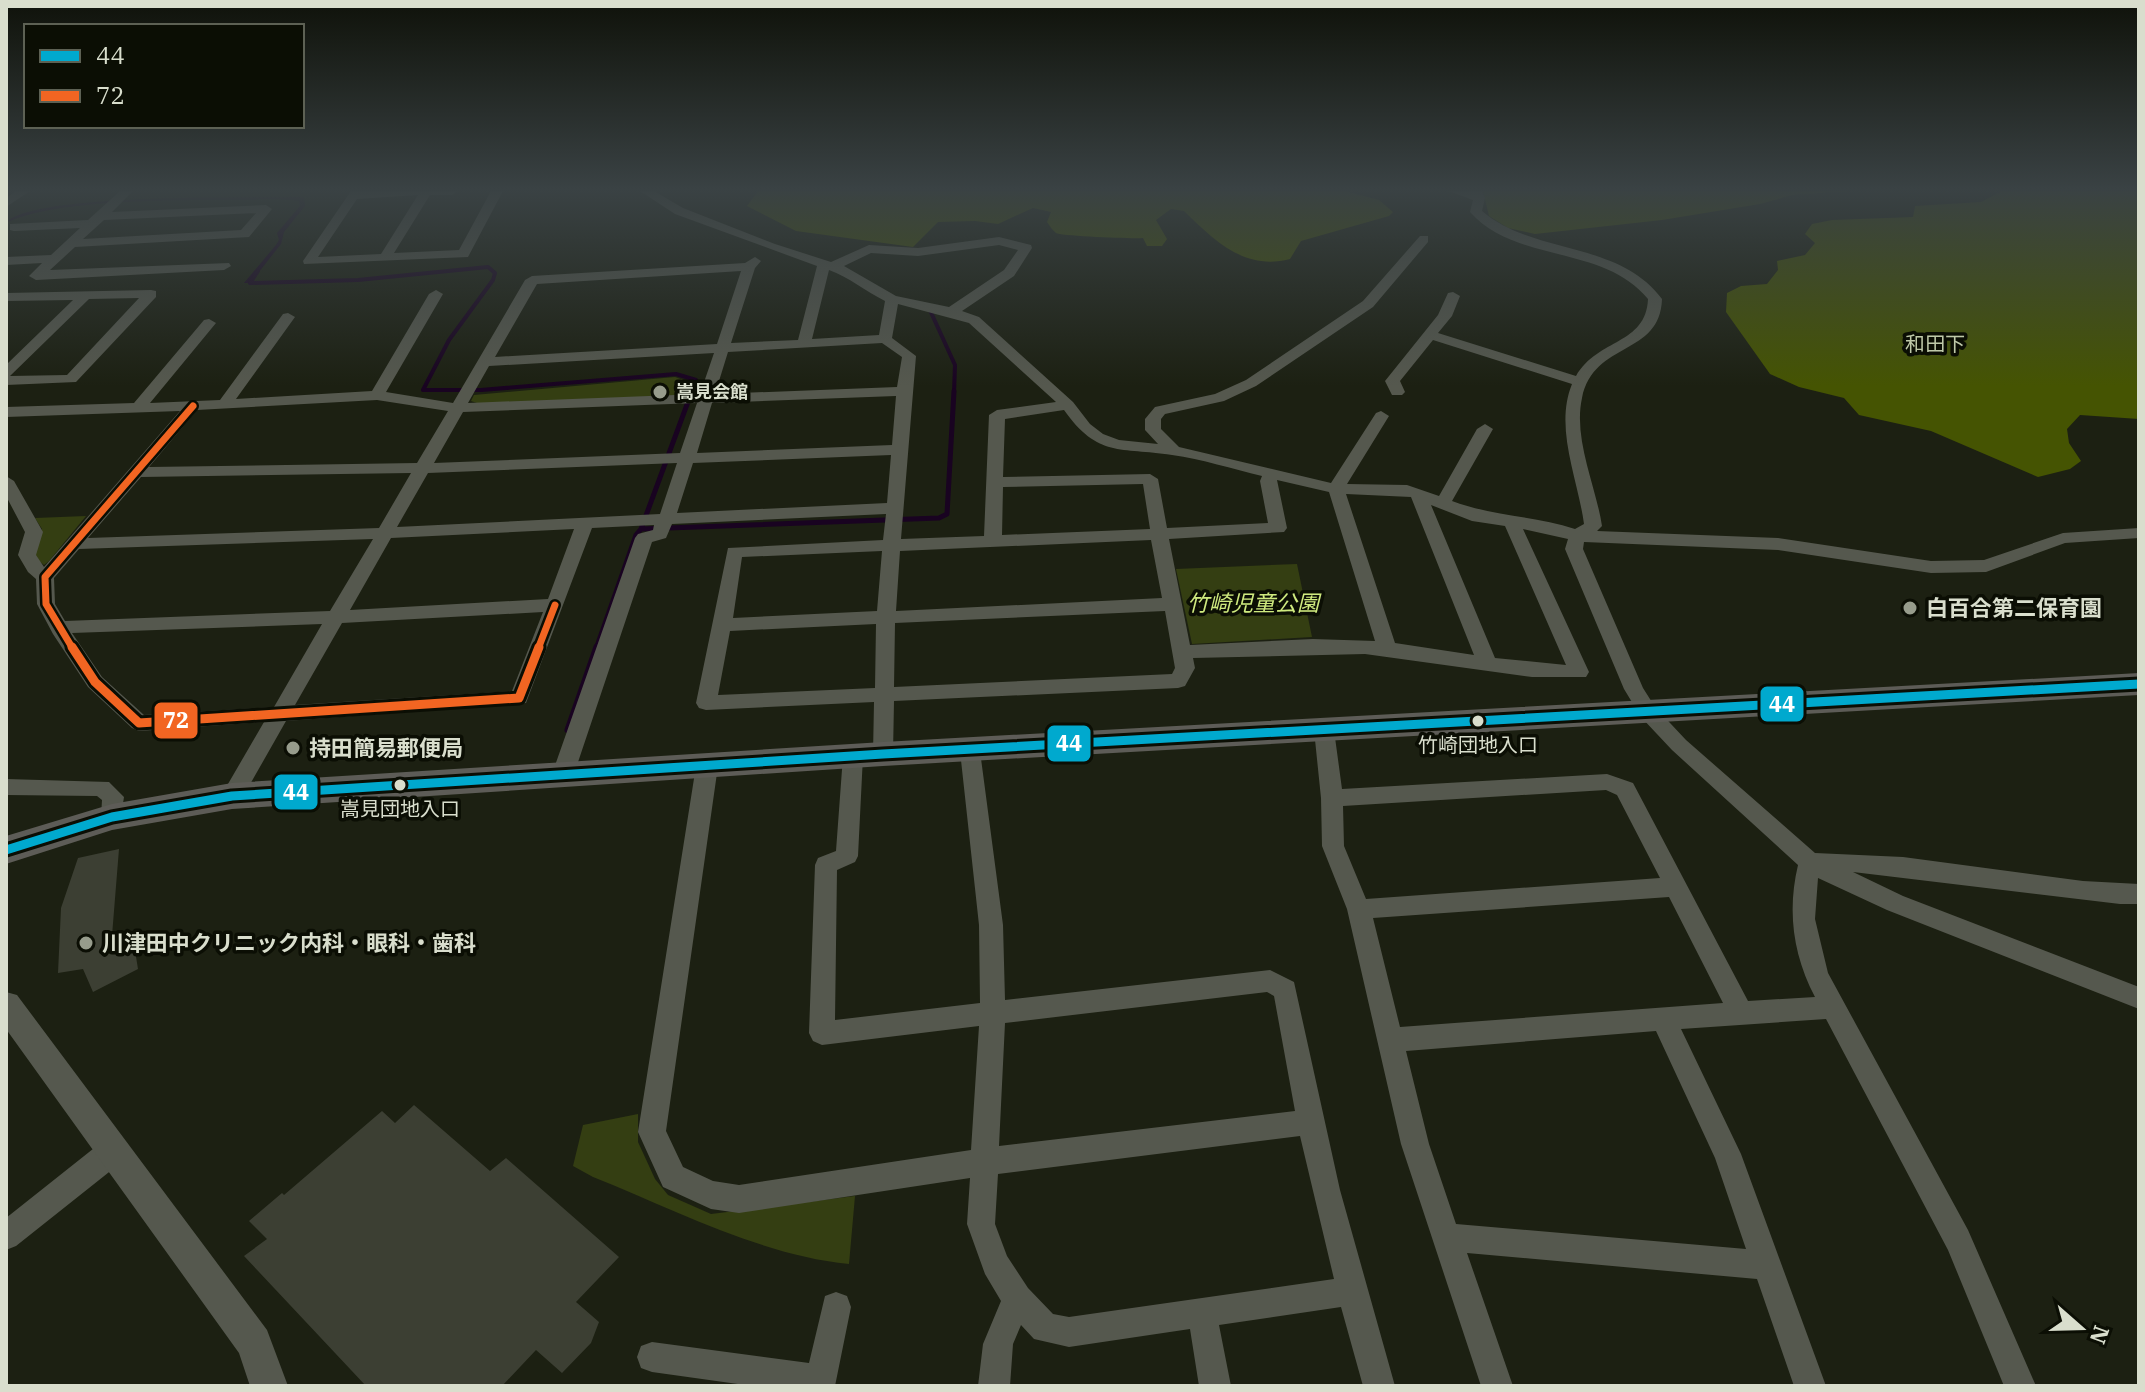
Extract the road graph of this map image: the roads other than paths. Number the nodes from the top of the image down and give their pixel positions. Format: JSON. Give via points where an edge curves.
{"nodes":[{"id":1,"x":58,"y":256,"type":"edge"},
{"id":2,"x":312,"y":256,"type":"edge"},
{"id":3,"x":412,"y":256,"type":"edge"},
{"id":4,"x":761,"y":256,"type":"edge"},
{"id":5,"x":799,"y":256,"type":"edge"},
{"id":6,"x":851,"y":256,"type":"edge"},
{"id":7,"x":1021,"y":256,"type":"edge"},
{"id":8,"x":1409,"y":256,"type":"edge"},
{"id":9,"x":1586,"y":256,"type":"edge"},
{"id":10,"x":385,"y":257,"type":"joint"},
{"id":11,"x":55,"y":259,"type":"junction"},
{"id":12,"x":6,"y":261,"type":"edge"},
{"id":13,"x":829,"y":265,"type":"junction"},
{"id":14,"x":224,"y":266,"type":"dead end"},
{"id":15,"x":749,"y":267,"type":"junction"},
{"id":16,"x":39,"y":274,"type":"junction"},
{"id":17,"x":436,"y":294,"type":"dead end"},
{"id":18,"x":86,"y":295,"type":"junction"},
{"id":19,"x":1453,"y":296,"type":"dead end"},
{"id":20,"x":8,"y":299,"type":"edge"},
{"id":21,"x":892,"y":299,"type":"junction"},
{"id":22,"x":951,"y":312,"type":"junction"},
{"id":23,"x":288,"y":317,"type":"dead end"},
{"id":24,"x":209,"y":323,"type":"dead end"},
{"id":25,"x":1430,"y":335,"type":"junction"},
{"id":26,"x":885,"y":339,"type":"junction"},
{"id":27,"x":804,"y":343,"type":"junction"},
{"id":28,"x":722,"y":346,"type":"junction"},
{"id":29,"x":483,"y":362,"type":"junction"},
{"id":30,"x":6,"y":373,"type":"edge"},
{"id":31,"x":6,"y":381,"type":"edge"},
{"id":32,"x":1581,"y":382,"type":"junction"},
{"id":33,"x":904,"y":391,"type":"junction"},
{"id":34,"x":1397,"y":392,"type":"dead end"},
{"id":35,"x":377,"y":395,"type":"junction"},
{"id":36,"x":462,"y":397,"type":"junction"},
{"id":37,"x":694,"y":399,"type":"junction"},
{"id":38,"x":225,"y":404,"type":"junction"},
{"id":39,"x":1068,"y":405,"type":"junction"},
{"id":40,"x":193,"y":406,"type":"junction"},
{"id":41,"x":138,"y":408,"type":"junction"},
{"id":42,"x":6,"y":412,"type":"edge"},
{"id":43,"x":1381,"y":416,"type":"dead end"},
{"id":44,"x":1485,"y":429,"type":"dead end"},
{"id":45,"x":899,"y":450,"type":"junction"},
{"id":46,"x":1173,"y":450,"type":"junction"},
{"id":47,"x":675,"y":458,"type":"junction"},
{"id":48,"x":422,"y":468,"type":"junction"},
{"id":49,"x":135,"y":472,"type":"junction"},
{"id":50,"x":1271,"y":474,"type":"junction"},
{"id":51,"x":6,"y":481,"type":"edge"},
{"id":52,"x":995,"y":482,"type":"junction"},
{"id":53,"x":1336,"y":489,"type":"junction"},
{"id":54,"x":1418,"y":493,"type":"junction"},
{"id":55,"x":1443,"y":503,"type":"junction"},
{"id":56,"x":894,"y":508,"type":"junction"},
{"id":57,"x":663,"y":523,"type":"junction"},
{"id":58,"x":1512,"y":523,"type":"junction"},
{"id":59,"x":585,"y":524,"type":"junction"},
{"id":60,"x":386,"y":533,"type":"junction"},
{"id":61,"x":2139,"y":533,"type":"edge"},
{"id":62,"x":1159,"y":534,"type":"junction"},
{"id":63,"x":1577,"y":536,"type":"junction"},
{"id":64,"x":993,"y":540,"type":"junction"},
{"id":65,"x":72,"y":544,"type":"junction"},
{"id":66,"x":891,"y":546,"type":"junction"},
{"id":67,"x":45,"y":577,"type":"junction"},
{"id":68,"x":1173,"y":604,"type":"junction"},
{"id":69,"x":555,"y":605,"type":"junction"},
{"id":70,"x":338,"y":617,"type":"junction"},
{"id":71,"x":886,"y":618,"type":"junction"},
{"id":72,"x":722,"y":625,"type":"junction"},
{"id":73,"x":60,"y":629,"type":"junction"},
{"id":74,"x":1387,"y":648,"type":"junction"},
{"id":75,"x":1182,"y":652,"type":"junction"},
{"id":76,"x":1486,"y":661,"type":"junction"},
{"id":77,"x":2139,"y":684,"type":"edge"},
{"id":78,"x":883,"y":695,"type":"junction"},
{"id":79,"x":1648,"y":712,"type":"junction"},
{"id":80,"x":282,"y":714,"type":"junction"},
{"id":81,"x":1324,"y":730,"type":"junction"},
{"id":82,"x":970,"y":751,"type":"junction"},
{"id":83,"x":868,"y":755,"type":"junction"},
{"id":84,"x":707,"y":766,"type":"junction"},
{"id":85,"x":563,"y":774,"type":"junction"},
{"id":86,"x":6,"y":787,"type":"edge"},
{"id":87,"x":232,"y":796,"type":"junction"},
{"id":88,"x":1332,"y":798,"type":"junction"},
{"id":89,"x":112,"y":817,"type":"junction"},
{"id":90,"x":6,"y":850,"type":"edge"},
{"id":91,"x":1810,"y":862,"type":"junction"},
{"id":92,"x":1675,"y":887,"type":"junction"},
{"id":93,"x":2139,"y":894,"type":"edge"},
{"id":94,"x":1359,"y":909,"type":"junction"},
{"id":95,"x":2139,"y":998,"type":"edge"},
{"id":96,"x":6,"y":1005,"type":"edge"},
{"id":97,"x":1833,"y":1007,"type":"junction"},
{"id":98,"x":993,"y":1011,"type":"junction"},
{"id":99,"x":1741,"y":1013,"type":"junction"},
{"id":100,"x":1663,"y":1019,"type":"junction"},
{"id":101,"x":1390,"y":1040,"type":"junction"},
{"id":102,"x":1308,"y":1122,"type":"junction"},
{"id":103,"x":113,"y":1151,"type":"junction"},
{"id":104,"x":982,"y":1162,"type":"junction"},
{"id":105,"x":6,"y":1236,"type":"edge"},
{"id":106,"x":1445,"y":1237,"type":"junction"},
{"id":107,"x":1767,"y":1265,"type":"junction"},
{"id":108,"x":1350,"y":1291,"type":"junction"},
{"id":109,"x":1017,"y":1299,"type":"junction"},
{"id":110,"x":836,"y":1307,"type":"dead end"},
{"id":111,"x":1202,"y":1313,"type":"junction"},
{"id":112,"x":652,"y":1357,"type":"dead end"},
{"id":113,"x":820,"y":1383,"type":"edge"},
{"id":114,"x":269,"y":1386,"type":"edge"},
{"id":115,"x":994,"y":1386,"type":"edge"},
{"id":116,"x":1215,"y":1386,"type":"edge"},
{"id":117,"x":1379,"y":1386,"type":"edge"},
{"id":118,"x":1497,"y":1386,"type":"edge"},
{"id":119,"x":1810,"y":1386,"type":"edge"},
{"id":120,"x":2020,"y":1386,"type":"edge"}],
"edges":[{"from":1,"to":11,"type":"street"},
{"from":2,"to":10,"type":"street","via":[[309,261]]},
{"from":3,"to":10,"type":"street"},
{"from":4,"to":15,"type":"street"},
{"from":5,"to":13,"type":"street"},
{"from":6,"to":13,"type":"street"},
{"from":7,"to":22,"type":"street","via":[[1009,273]]},
{"from":8,"to":46,"type":"street","via":[[1368,304],[1251,383],[1219,398],[1160,410],[1153,430]]},
{"from":9,"to":32,"type":"street","via":[[1651,291],[1655,306],[1640,335],[1595,359]]},
{"from":11,"to":12,"type":"street"},
{"from":11,"to":16,"type":"street"},
{"from":13,"to":21,"type":"street"},
{"from":13,"to":27,"type":"street"},
{"from":14,"to":16,"type":"street"},
{"from":15,"to":28,"type":"street"},
{"from":15,"to":29,"type":"street","via":[[532,280]]},
{"from":16,"to":20,"type":"street"},
{"from":17,"to":35,"type":"street"},
{"from":18,"to":20,"type":"street"},
{"from":18,"to":30,"type":"street"},
{"from":18,"to":31,"type":"street","via":[[151,294],[71,379]]},
{"from":19,"to":25,"type":"street"},
{"from":21,"to":22,"type":"street"},
{"from":21,"to":26,"type":"street"},
{"from":22,"to":39,"type":"street","via":[[990,332]]},
{"from":23,"to":38,"type":"street"},
{"from":24,"to":41,"type":"street"},
{"from":25,"to":32,"type":"street"},
{"from":25,"to":34,"type":"street","via":[[1392,381]]},
{"from":26,"to":27,"type":"street"},
{"from":26,"to":33,"type":"street","via":[[909,356]]},
{"from":27,"to":28,"type":"street"},
{"from":28,"to":29,"type":"street"},
{"from":28,"to":37,"type":"street"},
{"from":29,"to":36,"type":"street"},
{"from":32,"to":63,"type":"street","via":[[1572,415],[1593,526]]},
{"from":33,"to":37,"type":"street"},
{"from":33,"to":45,"type":"street"},
{"from":35,"to":36,"type":"street"},
{"from":35,"to":38,"type":"street"},
{"from":36,"to":37,"type":"street"},
{"from":36,"to":48,"type":"street"},
{"from":37,"to":47,"type":"street"},
{"from":38,"to":40,"type":"street"},
{"from":39,"to":46,"type":"street","via":[[1097,437],[1116,445]]},
{"from":39,"to":52,"type":"street","via":[[997,415]]},
{"from":40,"to":41,"type":"street"},
{"from":40,"to":49,"type":"street"},
{"from":41,"to":42,"type":"street"},
{"from":43,"to":53,"type":"street"},
{"from":44,"to":55,"type":"street"},
{"from":45,"to":47,"type":"street"},
{"from":45,"to":56,"type":"street"},
{"from":46,"to":50,"type":"street"},
{"from":47,"to":48,"type":"street"},
{"from":47,"to":57,"type":"street"},
{"from":48,"to":49,"type":"street"},
{"from":48,"to":60,"type":"street"},
{"from":49,"to":65,"type":"street"},
{"from":50,"to":53,"type":"street"},
{"from":50,"to":62,"type":"street","via":[[1278,528]]},
{"from":51,"to":67,"type":"street","via":[[34,532],[27,555]]},
{"from":52,"to":62,"type":"street","via":[[1150,479]]},
{"from":52,"to":64,"type":"street"},
{"from":53,"to":54,"type":"street"},
{"from":53,"to":74,"type":"street"},
{"from":54,"to":55,"type":"street"},
{"from":54,"to":76,"type":"street"},
{"from":55,"to":58,"type":"street"},
{"from":56,"to":57,"type":"street"},
{"from":56,"to":66,"type":"street"},
{"from":57,"to":59,"type":"street"},
{"from":57,"to":85,"type":"street","via":[[644,538]]},
{"from":58,"to":63,"type":"street"},
{"from":58,"to":76,"type":"street","via":[[1579,672],[1542,673]]},
{"from":59,"to":60,"type":"street"},
{"from":59,"to":69,"type":"street"},
{"from":60,"to":65,"type":"street"},
{"from":60,"to":70,"type":"street"},
{"from":61,"to":63,"type":"street","via":[[2063,538],[1986,566],[1959,567],[1778,544]]},
{"from":62,"to":64,"type":"street"},
{"from":62,"to":68,"type":"street"},
{"from":63,"to":79,"type":"street","via":[[1574,549]]},
{"from":64,"to":66,"type":"street"},
{"from":65,"to":67,"type":"street"},
{"from":66,"to":71,"type":"street"},
{"from":66,"to":72,"type":"street","via":[[734,552]]},
{"from":67,"to":73,"type":"street","via":[[46,604]]},
{"from":68,"to":71,"type":"street"},
{"from":68,"to":75,"type":"street"},
{"from":69,"to":70,"type":"street"},
{"from":69,"to":80,"type":"street","via":[[519,698]]},
{"from":70,"to":73,"type":"street"},
{"from":70,"to":80,"type":"street"},
{"from":71,"to":72,"type":"street"},
{"from":71,"to":78,"type":"street"},
{"from":72,"to":78,"type":"street","via":[[706,703]]},
{"from":73,"to":80,"type":"street","via":[[95,682],[139,723]]},
{"from":74,"to":75,"type":"street"},
{"from":74,"to":76,"type":"street"},
{"from":75,"to":78,"type":"street","via":[[1185,668],[1178,681]]},
{"from":77,"to":79,"type":"main road"},
{"from":78,"to":83,"type":"street"},
{"from":79,"to":81,"type":"main road"},
{"from":79,"to":91,"type":"street"},
{"from":80,"to":87,"type":"street"},
{"from":81,"to":82,"type":"main road"},
{"from":81,"to":88,"type":"street"},
{"from":82,"to":83,"type":"main road"},
{"from":82,"to":98,"type":"street","via":[[991,925]]},
{"from":83,"to":84,"type":"main road"},
{"from":83,"to":98,"type":"street","via":[[847,856],[826,865],[822,1033]]},
{"from":84,"to":85,"type":"main road"},
{"from":84,"to":104,"type":"street","via":[[652,1132],[673,1177],[711,1195],[739,1199]]},
{"from":85,"to":87,"type":"main road"},
{"from":86,"to":89,"type":"street","via":[[101,788],[113,797]]},
{"from":87,"to":89,"type":"main road"},
{"from":88,"to":92,"type":"street","via":[[1607,782],[1625,789]]},
{"from":88,"to":94,"type":"street","via":[[1333,846]]},
{"from":89,"to":90,"type":"main road"},
{"from":91,"to":93,"type":"street","via":[[1994,878],[2090,894]]},
{"from":91,"to":95,"type":"street","via":[[1895,903]]},
{"from":91,"to":97,"type":"street","via":[[1802,891],[1803,931],[1816,975]]},
{"from":92,"to":94,"type":"street"},
{"from":92,"to":99,"type":"street"},
{"from":94,"to":101,"type":"street"},
{"from":96,"to":103,"type":"street"},
{"from":97,"to":99,"type":"street"},
{"from":97,"to":120,"type":"street","via":[[1958,1240]]},
{"from":98,"to":102,"type":"street","via":[[1270,981],[1285,990]]},
{"from":98,"to":104,"type":"street"},
{"from":99,"to":100,"type":"street"},
{"from":100,"to":101,"type":"street"},
{"from":100,"to":107,"type":"street","via":[[1727,1154]]},
{"from":101,"to":106,"type":"street"},
{"from":102,"to":104,"type":"street"},
{"from":102,"to":108,"type":"street"},
{"from":103,"to":105,"type":"street"},
{"from":103,"to":114,"type":"street","via":[[254,1343]]},
{"from":104,"to":109,"type":"street","via":[[981,1224],[995,1264]]},
{"from":106,"to":107,"type":"street"},
{"from":106,"to":118,"type":"street"},
{"from":107,"to":119,"type":"street"},
{"from":108,"to":111,"type":"street"},
{"from":108,"to":117,"type":"street"},
{"from":109,"to":111,"type":"street","via":[[1045,1328],[1069,1332]]},
{"from":109,"to":115,"type":"street","via":[[998,1344]]},
{"from":110,"to":113,"type":"street"},
{"from":111,"to":116,"type":"street"},
{"from":112,"to":113,"type":"street"}]}
